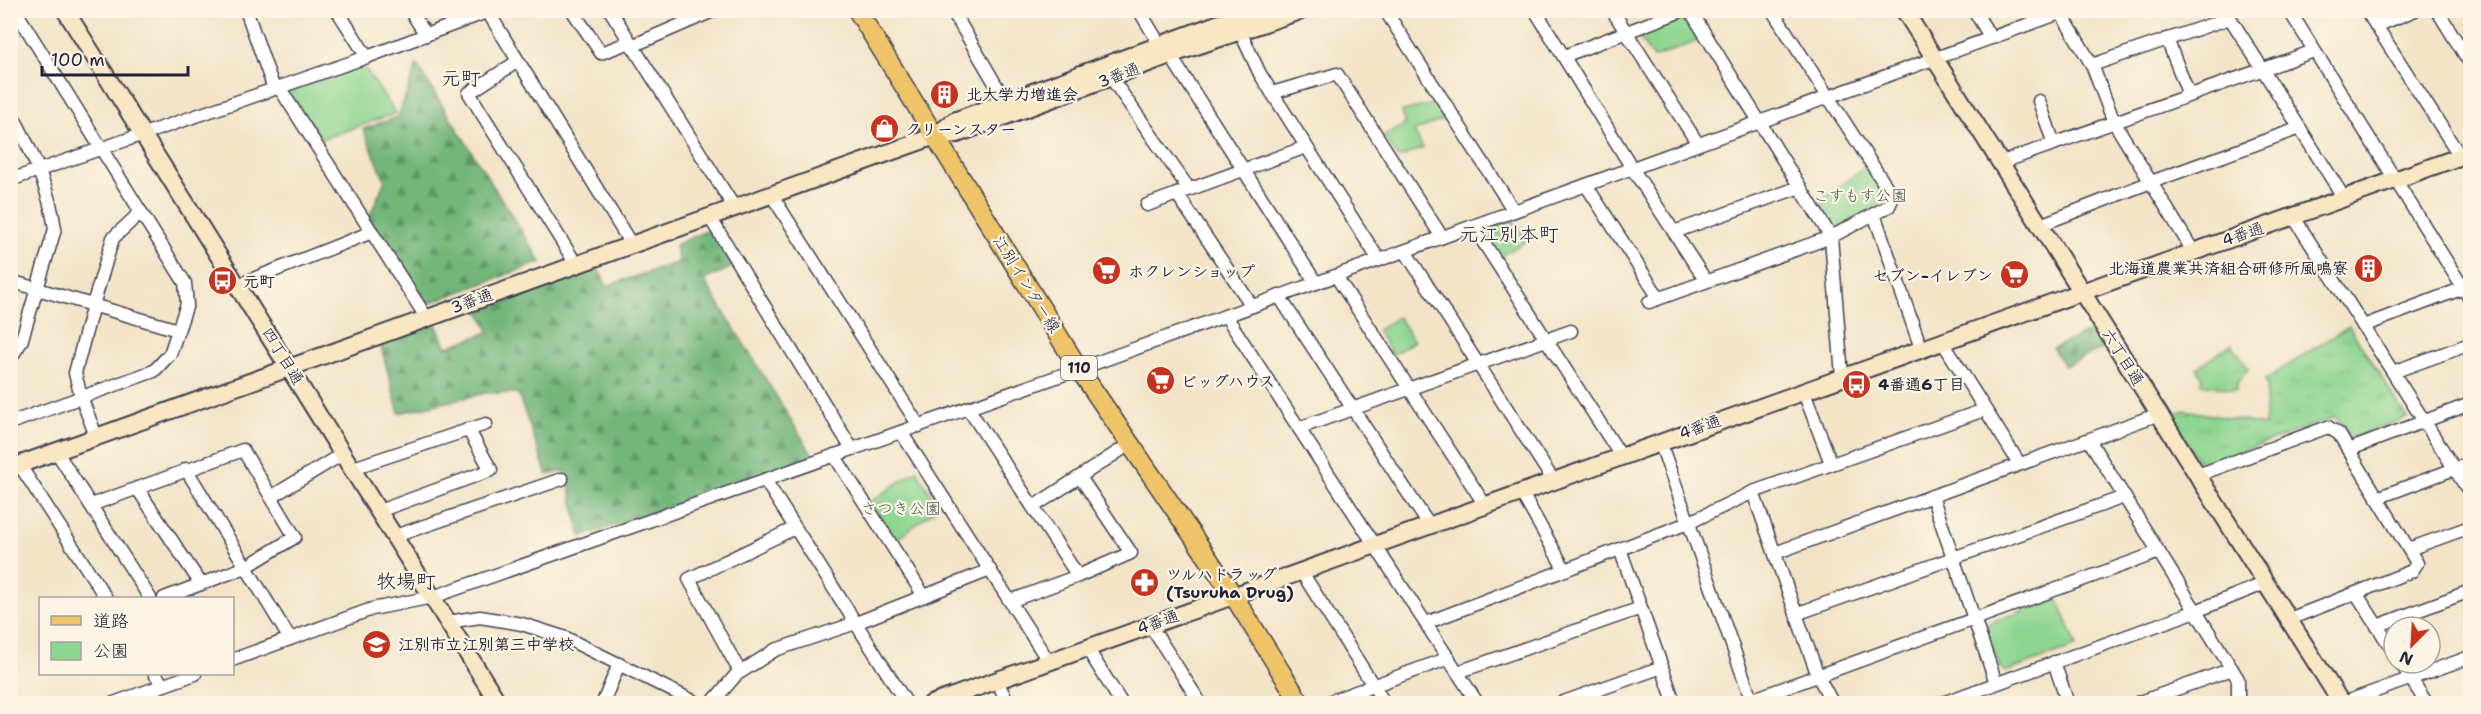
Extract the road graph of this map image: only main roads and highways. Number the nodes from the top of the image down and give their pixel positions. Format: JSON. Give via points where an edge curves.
{"nodes":[{"id":1,"x":857,"y":10,"type":"edge"},
{"id":2,"x":1301,"y":704,"type":"edge"}],
"edges":[{"from":1,"to":2,"type":"main road","name":"江別インター線","number":"110","via":[[1079,369],[1233,595]]}]}
